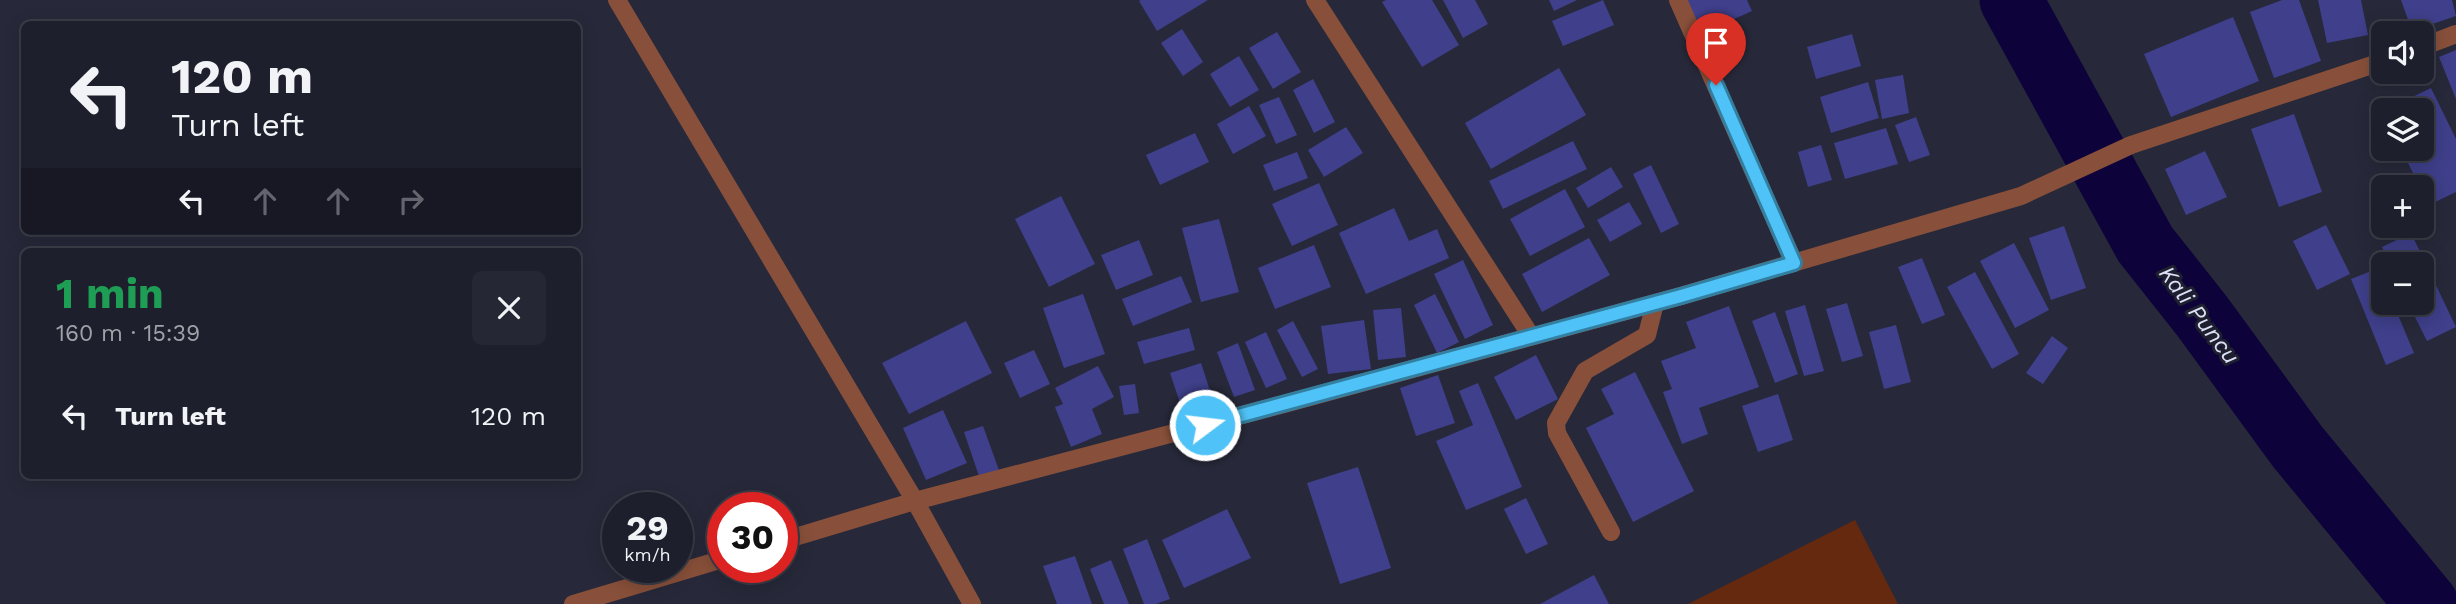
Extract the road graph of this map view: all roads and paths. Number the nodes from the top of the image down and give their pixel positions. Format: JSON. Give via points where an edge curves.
{"nodes":[{"id":1,"x":617,"y":0,"type":"edge"},
{"id":2,"x":1315,"y":0,"type":"edge"},
{"id":3,"x":1678,"y":0,"type":"edge"},
{"id":4,"x":2456,"y":34,"type":"edge"},
{"id":5,"x":2434,"y":42,"type":"edge"},
{"id":6,"x":2371,"y":65,"type":"edge"},
{"id":7,"x":1794,"y":263,"type":"junction"},
{"id":8,"x":1655,"y":303,"type":"junction"},
{"id":9,"x":1531,"y":335,"type":"junction"},
{"id":10,"x":915,"y":501,"type":"junction"},
{"id":11,"x":1611,"y":533,"type":"dead end"},
{"id":12,"x":798,"y":536,"type":"edge"},
{"id":13,"x":707,"y":564,"type":"edge"},
{"id":14,"x":573,"y":604,"type":"edge"},
{"id":15,"x":972,"y":604,"type":"edge"}],
"edges":[{"from":1,"to":10,"type":"street"},
{"from":2,"to":9,"type":"street"},
{"from":3,"to":7,"type":"street"},
{"from":4,"to":5,"type":"street"},
{"from":6,"to":7,"type":"street","via":[[2131,145],[2021,196]]},
{"from":7,"to":8,"type":"street"},
{"from":8,"to":9,"type":"street"},
{"from":8,"to":11,"type":"street","via":[[1647,335],[1585,370],[1556,423],[1557,433]]},
{"from":9,"to":10,"type":"street"},
{"from":10,"to":12,"type":"street"},
{"from":10,"to":15,"type":"street"},
{"from":13,"to":14,"type":"street"}]}
